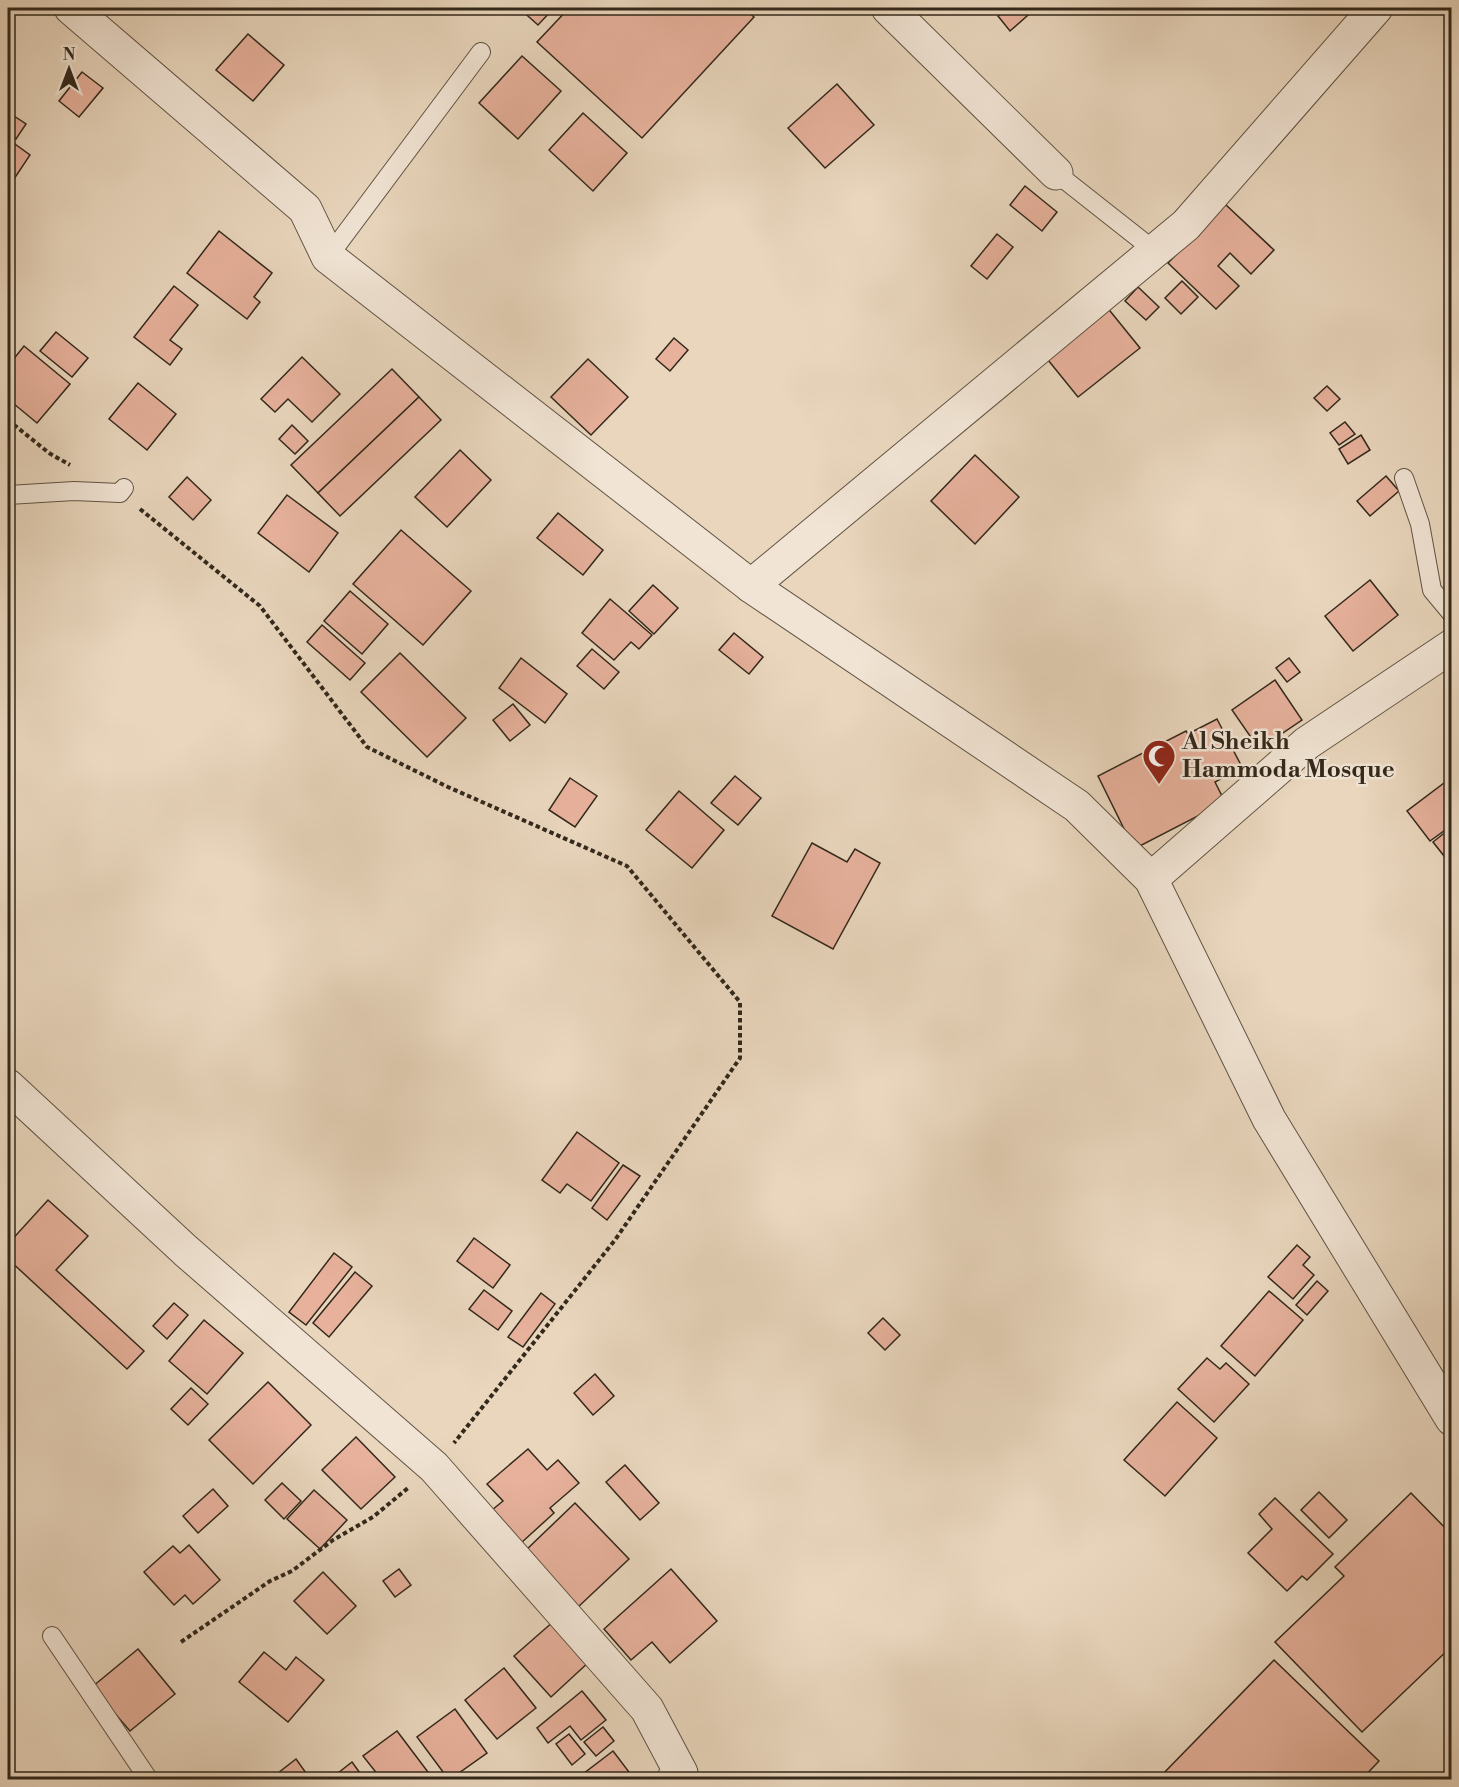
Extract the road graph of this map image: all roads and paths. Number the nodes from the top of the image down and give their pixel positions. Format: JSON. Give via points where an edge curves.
{"nodes":[{"id":1,"x":71,"y":8,"type":"edge"},
{"id":2,"x":888,"y":8,"type":"edge"},
{"id":3,"x":1376,"y":8,"type":"edge"},
{"id":4,"x":482,"y":52,"type":"dead end"},
{"id":5,"x":1056,"y":173,"type":"joint"},
{"id":6,"x":1155,"y":251,"type":"junction"},
{"id":7,"x":328,"y":257,"type":"junction"},
{"id":8,"x":8,"y":420,"type":"edge"},
{"id":9,"x":1404,"y":478,"type":"dead end"},
{"id":10,"x":122,"y":491,"type":"junction"},
{"id":11,"x":8,"y":495,"type":"edge"},
{"id":12,"x":751,"y":586,"type":"junction"},
{"id":13,"x":1452,"y":614,"type":"edge"},
{"id":14,"x":1452,"y":646,"type":"edge"},
{"id":15,"x":1151,"y":879,"type":"junction"},
{"id":16,"x":8,"y":1086,"type":"edge"},
{"id":17,"x":1452,"y":1419,"type":"edge"},
{"id":18,"x":434,"y":1467,"type":"junction"},
{"id":19,"x":52,"y":1636,"type":"dead end"},
{"id":20,"x":181,"y":1642,"type":"dead end"},
{"id":21,"x":149,"y":1779,"type":"edge"},
{"id":22,"x":672,"y":1779,"type":"edge"}],
"edges":[{"from":1,"to":7,"type":"street","via":[[304,209]]},
{"from":2,"to":5,"type":"street"},
{"from":3,"to":6,"type":"street","via":[[1193,217]]},
{"from":4,"to":7,"type":"lane"},
{"from":5,"to":6,"type":"lane"},
{"from":6,"to":12,"type":"street"},
{"from":7,"to":12,"type":"street"},
{"from":8,"to":10,"type":"path","via":[[49,453]]},
{"from":9,"to":13,"type":"lane","via":[[1420,524],[1432,590]]},
{"from":10,"to":11,"type":"lane"},
{"from":10,"to":18,"type":"path","via":[[260,606],[367,747],[627,866],[740,1002],[740,1058],[615,1240]]},
{"from":12,"to":15,"type":"street","via":[[1077,806]]},
{"from":14,"to":15,"type":"street","via":[[1307,743]]},
{"from":15,"to":17,"type":"street","via":[[1269,1119]]},
{"from":16,"to":18,"type":"street","via":[[186,1251]]},
{"from":18,"to":20,"type":"path","via":[[373,1516]]},
{"from":18,"to":22,"type":"street","via":[[647,1709],[681,1773]]},
{"from":19,"to":21,"type":"lane"}]}
